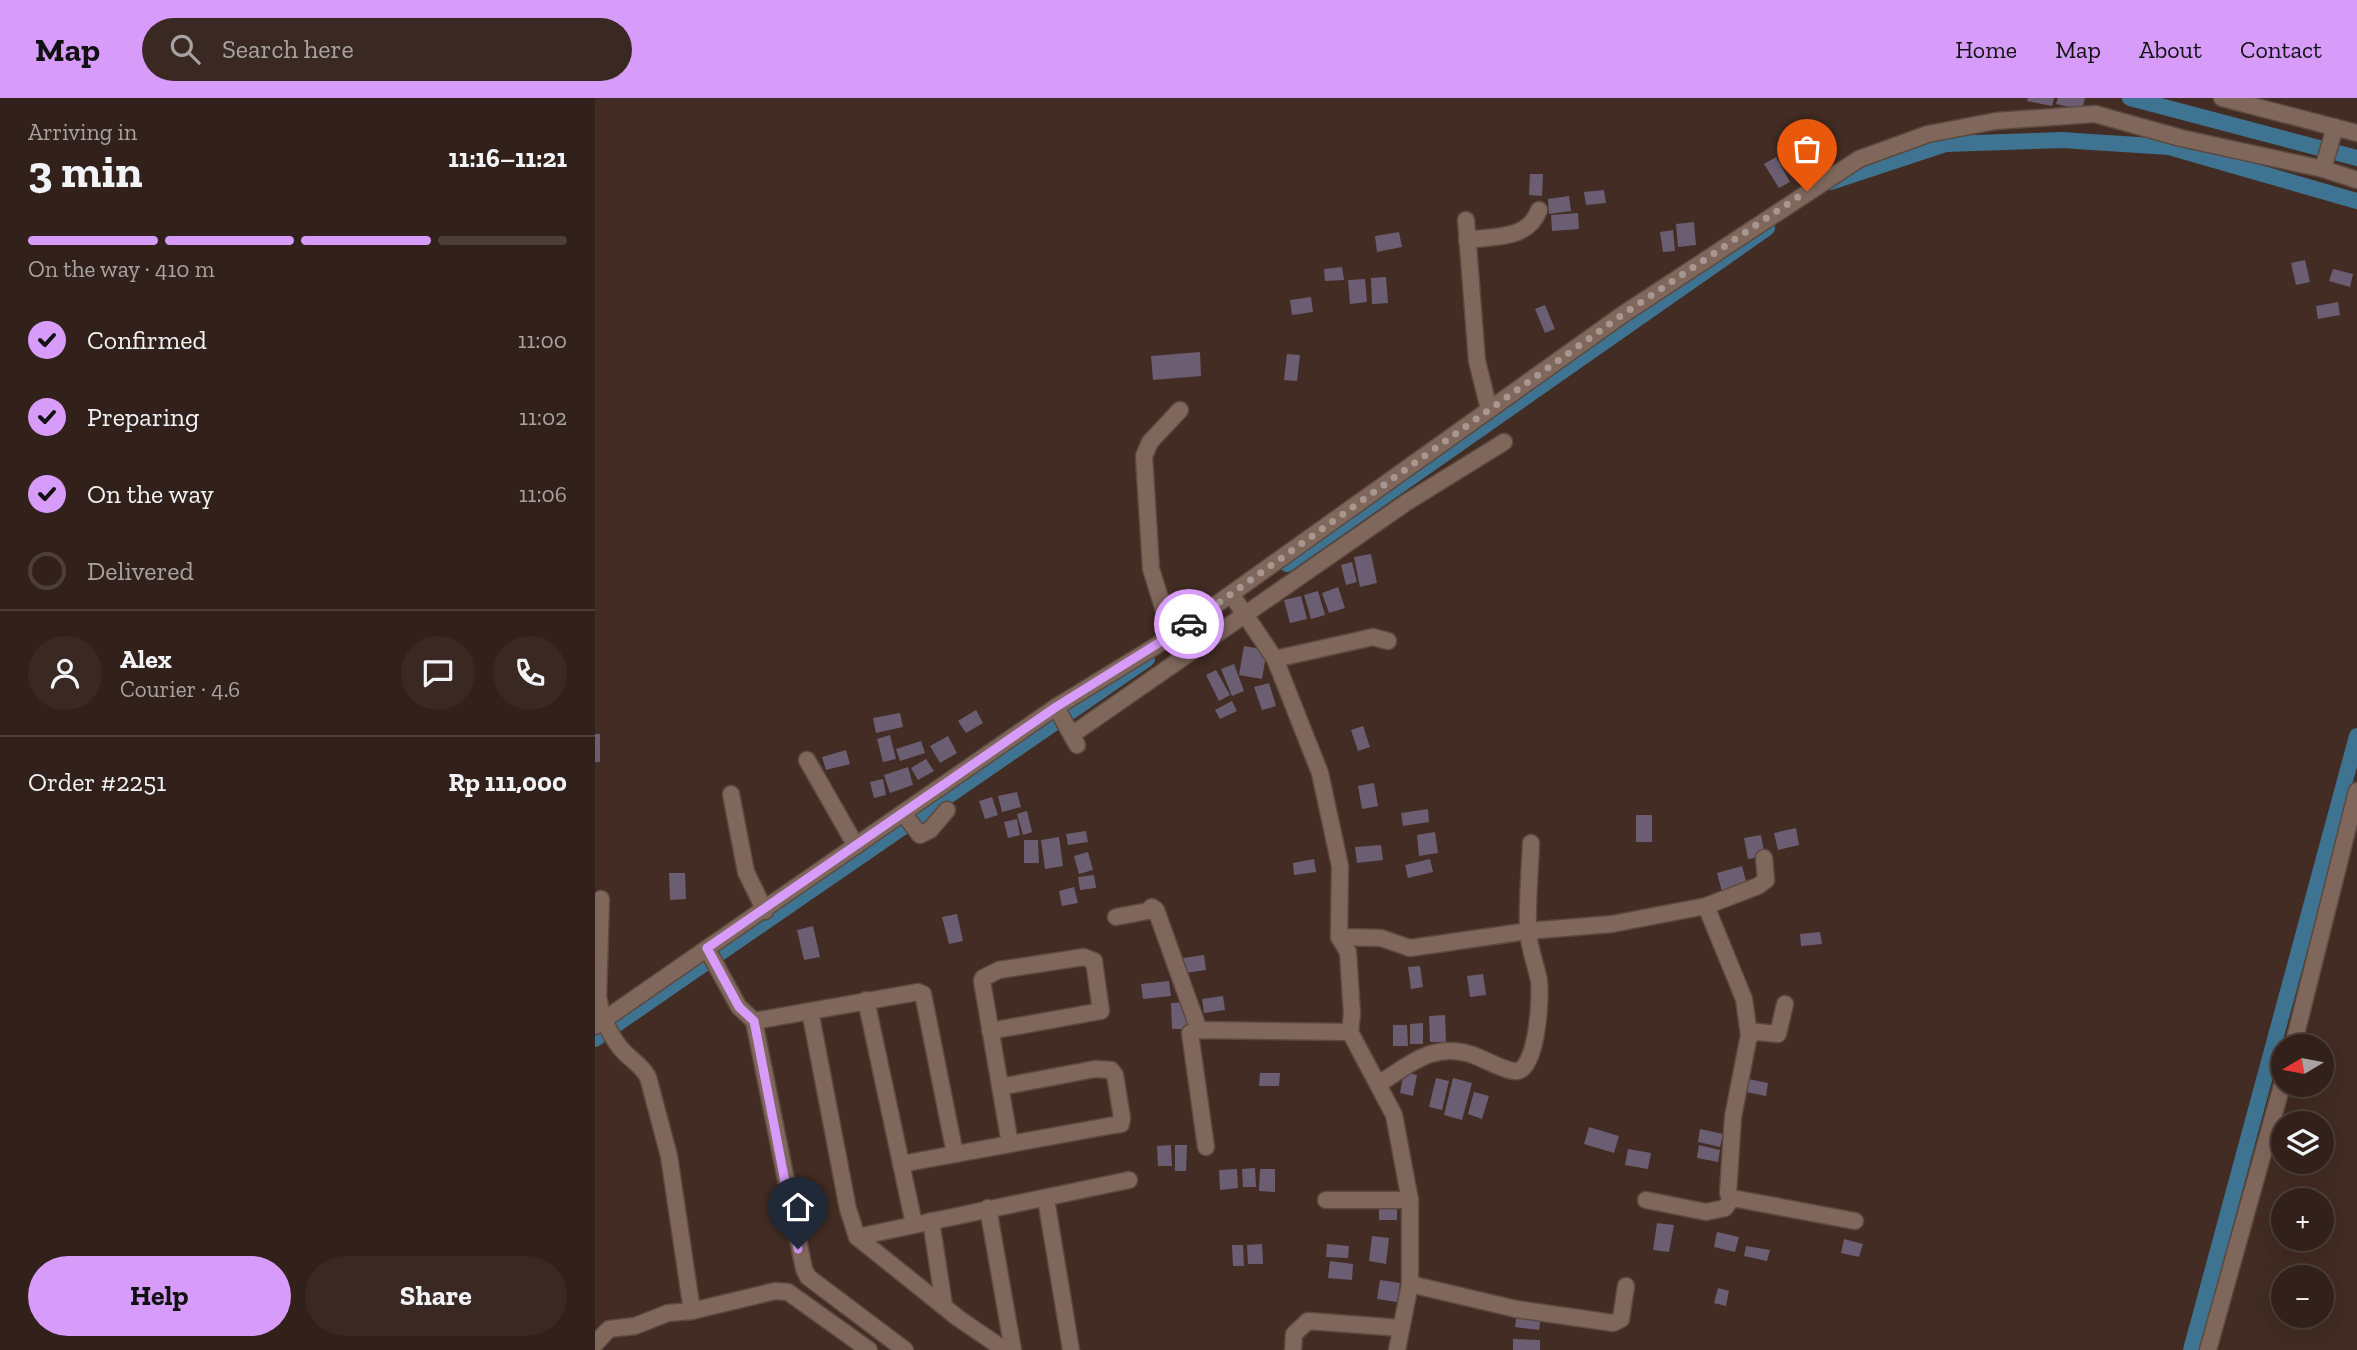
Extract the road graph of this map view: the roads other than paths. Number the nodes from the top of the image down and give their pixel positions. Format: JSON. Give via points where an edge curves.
{"nodes":[{"id":1,"x":2222,"y":98,"type":"edge"},
{"id":2,"x":2093,"y":106,"type":"edge"},
{"id":3,"x":2334,"y":131,"type":"junction"},
{"id":4,"x":2357,"y":133,"type":"edge"},
{"id":5,"x":2324,"y":166,"type":"junction"},
{"id":6,"x":2357,"y":180,"type":"edge"},
{"id":7,"x":1539,"y":210,"type":"dead end"},
{"id":8,"x":1466,"y":220,"type":"dead end"},
{"id":9,"x":1467,"y":240,"type":"junction"},
{"id":10,"x":1489,"y":409,"type":"junction"},
{"id":11,"x":1180,"y":410,"type":"dead end"},
{"id":12,"x":1504,"y":442,"type":"dead end"},
{"id":13,"x":1301,"y":546,"type":"junction"},
{"id":14,"x":1314,"y":565,"type":"junction"},
{"id":15,"x":1232,"y":595,"type":"junction"},
{"id":16,"x":1244,"y":614,"type":"junction"},
{"id":17,"x":1172,"y":636,"type":"junction"},
{"id":18,"x":1388,"y":641,"type":"dead end"},
{"id":19,"x":1149,"y":653,"type":"junction"},
{"id":20,"x":1275,"y":659,"type":"junction"},
{"id":21,"x":1161,"y":671,"type":"junction"},
{"id":22,"x":1068,"y":726,"type":"junction"},
{"id":23,"x":807,"y":760,"type":"dead end"},
{"id":24,"x":2357,"y":791,"type":"edge"},
{"id":25,"x":731,"y":794,"type":"dead end"},
{"id":26,"x":947,"y":810,"type":"dead end"},
{"id":27,"x":904,"y":816,"type":"junction"},
{"id":28,"x":1531,"y":843,"type":"dead end"},
{"id":29,"x":856,"y":846,"type":"junction"},
{"id":30,"x":1764,"y":858,"type":"dead end"},
{"id":31,"x":601,"y":899,"type":"dead end"},
{"id":32,"x":1706,"y":906,"type":"junction"},
{"id":33,"x":765,"y":911,"type":"junction"},
{"id":34,"x":1116,"y":917,"type":"dead end"},
{"id":35,"x":1528,"y":931,"type":"junction"},
{"id":36,"x":1339,"y":937,"type":"junction"},
{"id":37,"x":709,"y":952,"type":"junction"},
{"id":38,"x":866,"y":1000,"type":"junction"},
{"id":39,"x":1785,"y":1004,"type":"dead end"},
{"id":40,"x":810,"y":1011,"type":"junction"},
{"id":41,"x":754,"y":1021,"type":"junction"},
{"id":42,"x":602,"y":1024,"type":"edge"},
{"id":43,"x":1199,"y":1030,"type":"junction"},
{"id":44,"x":990,"y":1031,"type":"junction"},
{"id":45,"x":1350,"y":1032,"type":"junction"},
{"id":46,"x":2296,"y":1034,"type":"edge"},
{"id":47,"x":1749,"y":1035,"type":"junction"},
{"id":48,"x":1380,"y":1083,"type":"junction"},
{"id":49,"x":1000,"y":1087,"type":"junction"},
{"id":50,"x":2279,"y":1097,"type":"edge"},
{"id":51,"x":1010,"y":1144,"type":"junction"},
{"id":52,"x":1206,"y":1146,"type":"dead end"},
{"id":53,"x":955,"y":1154,"type":"junction"},
{"id":54,"x":901,"y":1164,"type":"junction"},
{"id":55,"x":1129,"y":1180,"type":"dead end"},
{"id":56,"x":1732,"y":1198,"type":"junction"},
{"id":57,"x":1046,"y":1199,"type":"junction"},
{"id":58,"x":1646,"y":1199,"type":"dead end"},
{"id":59,"x":1326,"y":1200,"type":"dead end"},
{"id":60,"x":1410,"y":1200,"type":"junction"},
{"id":61,"x":988,"y":1208,"type":"junction"},
{"id":62,"x":1855,"y":1221,"type":"dead end"},
{"id":63,"x":931,"y":1222,"type":"junction"},
{"id":64,"x":914,"y":1224,"type":"junction"},
{"id":65,"x":857,"y":1237,"type":"junction"},
{"id":66,"x":1410,"y":1284,"type":"junction"},
{"id":67,"x":1626,"y":1286,"type":"dead end"},
{"id":68,"x":944,"y":1305,"type":"junction"},
{"id":69,"x":692,"y":1311,"type":"junction"},
{"id":70,"x":1401,"y":1328,"type":"junction"},
{"id":71,"x":595,"y":1344,"type":"edge"},
{"id":72,"x":869,"y":1350,"type":"edge"},
{"id":73,"x":905,"y":1350,"type":"edge"},
{"id":74,"x":1005,"y":1350,"type":"edge"},
{"id":75,"x":1013,"y":1350,"type":"edge"},
{"id":76,"x":1071,"y":1350,"type":"edge"},
{"id":77,"x":1293,"y":1350,"type":"edge"},
{"id":78,"x":1397,"y":1350,"type":"edge"},
{"id":79,"x":2208,"y":1350,"type":"edge"}],
"edges":[{"from":1,"to":3,"type":"street"},
{"from":2,"to":5,"type":"street","via":[[2181,138]]},
{"from":2,"to":10,"type":"street","via":[[1940,132],[1859,159]]},
{"from":3,"to":4,"type":"street"},
{"from":3,"to":5,"type":"street"},
{"from":5,"to":6,"type":"street"},
{"from":7,"to":9,"type":"street","via":[[1528,228],[1516,234]]},
{"from":8,"to":9,"type":"street"},
{"from":9,"to":10,"type":"street","via":[[1477,361]]},
{"from":10,"to":13,"type":"street"},
{"from":11,"to":17,"type":"street","via":[[1150,442],[1144,456],[1151,569]]},
{"from":12,"to":14,"type":"street"},
{"from":13,"to":14,"type":"street"},
{"from":13,"to":15,"type":"street"},
{"from":14,"to":16,"type":"street"},
{"from":15,"to":16,"type":"street"},
{"from":15,"to":17,"type":"street"},
{"from":16,"to":20,"type":"street"},
{"from":16,"to":21,"type":"street"},
{"from":17,"to":19,"type":"street"},
{"from":18,"to":20,"type":"street","via":[[1373,637]]},
{"from":19,"to":21,"type":"street"},
{"from":19,"to":22,"type":"street"},
{"from":20,"to":36,"type":"street","via":[[1320,773],[1340,866]]},
{"from":21,"to":22,"type":"street"},
{"from":22,"to":27,"type":"street"},
{"from":23,"to":29,"type":"street"},
{"from":24,"to":46,"type":"street"},
{"from":25,"to":33,"type":"street","via":[[746,872]]},
{"from":26,"to":27,"type":"street","via":[[924,834],[917,833]]},
{"from":27,"to":29,"type":"street"},
{"from":28,"to":35,"type":"street"},
{"from":29,"to":33,"type":"street"},
{"from":30,"to":32,"type":"street","via":[[1763,884]]},
{"from":31,"to":42,"type":"street","via":[[598,997]]},
{"from":32,"to":35,"type":"street","via":[[1612,924]]},
{"from":32,"to":47,"type":"street","via":[[1739,986]]},
{"from":33,"to":37,"type":"street"},
{"from":34,"to":43,"type":"street","via":[[1152,907],[1156,910]]},
{"from":35,"to":36,"type":"street","via":[[1411,948],[1381,938]]},
{"from":35,"to":48,"type":"street","via":[[1539,984],[1529,1063],[1515,1072],[1442,1049]]},
{"from":36,"to":45,"type":"street","via":[[1349,952]]},
{"from":37,"to":41,"type":"street","via":[[739,1007]]},
{"from":37,"to":42,"type":"street"},
{"from":38,"to":40,"type":"street"},
{"from":38,"to":53,"type":"street","via":[[918,992],[926,999]]},
{"from":38,"to":54,"type":"street"},
{"from":39,"to":47,"type":"street","via":[[1778,1034]]},
{"from":40,"to":41,"type":"street"},
{"from":40,"to":65,"type":"street"},
{"from":41,"to":73,"type":"street","via":[[804,1269],[808,1277]]},
{"from":42,"to":69,"type":"street","via":[[648,1077],[666,1142]]},
{"from":43,"to":45,"type":"street"},
{"from":43,"to":52,"type":"street","via":[[1189,1038]]},
{"from":44,"to":44,"type":"street","via":[[982,981],[988,974],[1084,957],[1094,961],[1101,1011]]},
{"from":44,"to":49,"type":"street"},
{"from":45,"to":48,"type":"street"},
{"from":47,"to":56,"type":"street","via":[[1733,1117],[1728,1187]]},
{"from":48,"to":60,"type":"street","via":[[1394,1115]]},
{"from":49,"to":51,"type":"street"},
{"from":49,"to":51,"type":"street","via":[[1111,1070],[1122,1106],[1121,1124]]},
{"from":50,"to":79,"type":"street"},
{"from":51,"to":53,"type":"street"},
{"from":53,"to":54,"type":"street"},
{"from":54,"to":64,"type":"street"},
{"from":55,"to":57,"type":"street"},
{"from":56,"to":58,"type":"street","via":[[1724,1208],[1706,1212]]},
{"from":56,"to":62,"type":"street"},
{"from":57,"to":61,"type":"street"},
{"from":57,"to":76,"type":"street"},
{"from":59,"to":60,"type":"street"},
{"from":60,"to":66,"type":"street"},
{"from":61,"to":63,"type":"street"},
{"from":61,"to":75,"type":"street"},
{"from":63,"to":64,"type":"street"},
{"from":63,"to":68,"type":"street"},
{"from":64,"to":65,"type":"street"},
{"from":65,"to":68,"type":"street"},
{"from":66,"to":67,"type":"street","via":[[1493,1305],[1613,1323],[1621,1319]]},
{"from":66,"to":70,"type":"street"},
{"from":68,"to":74,"type":"street"},
{"from":69,"to":71,"type":"street","via":[[668,1312],[635,1326],[609,1329]]},
{"from":69,"to":72,"type":"street","via":[[757,1294],[788,1292]]},
{"from":70,"to":77,"type":"street","via":[[1308,1321],[1294,1334]]},
{"from":70,"to":78,"type":"street"}]}
